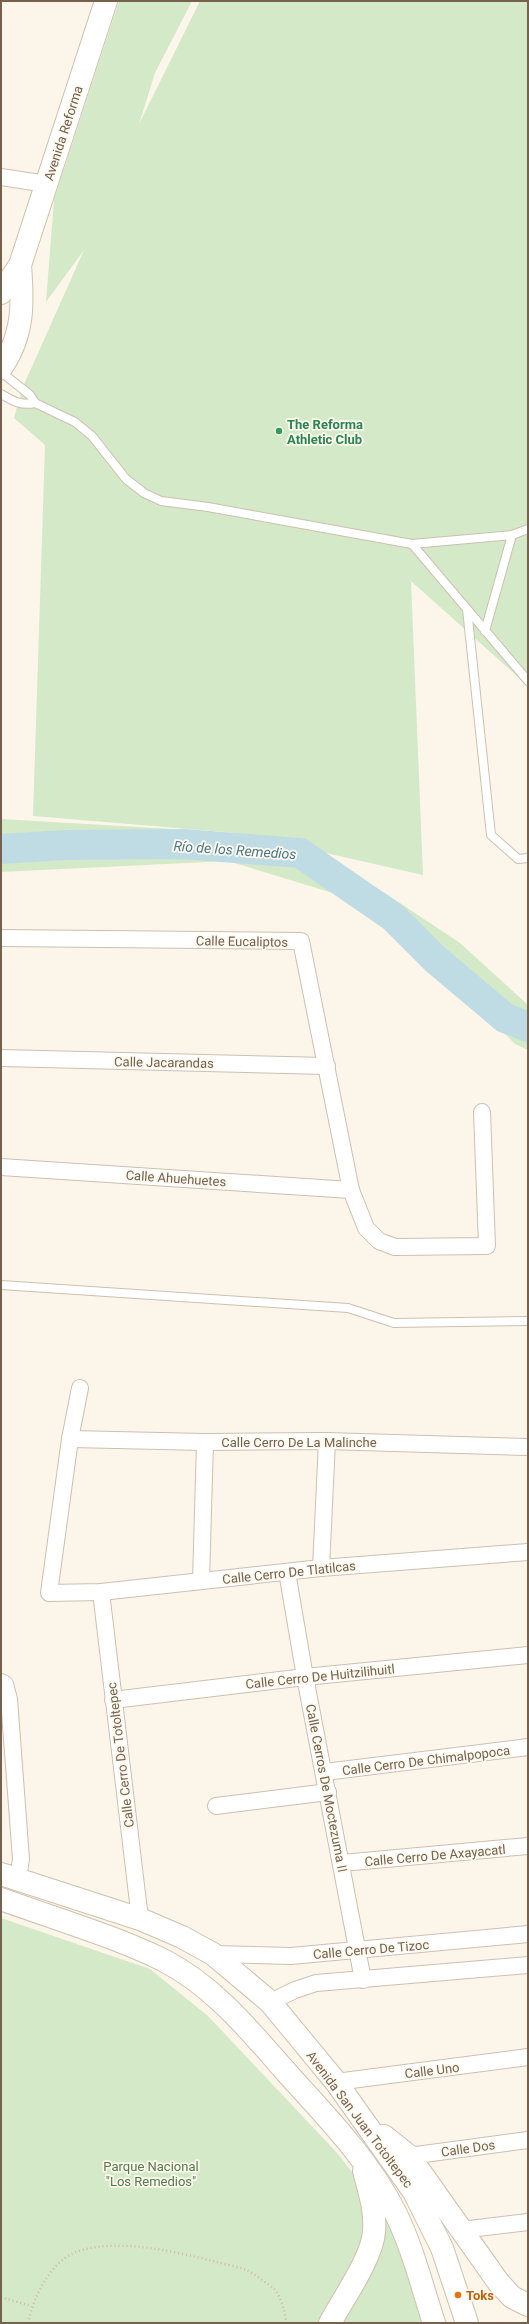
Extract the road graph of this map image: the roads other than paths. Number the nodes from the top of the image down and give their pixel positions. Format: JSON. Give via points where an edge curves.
{"nodes":[{"id":1,"x":106,"y":1,"type":"edge"},
{"id":2,"x":1,"y":177,"type":"edge"},
{"id":3,"x":47,"y":184,"type":"junction"},
{"id":4,"x":20,"y":265,"type":"junction"},
{"id":5,"x":1,"y":293,"type":"edge"},
{"id":6,"x":2,"y":364,"type":"edge"},
{"id":7,"x":1,"y":394,"type":"edge"},
{"id":8,"x":35,"y":403,"type":"junction"},
{"id":9,"x":528,"y":529,"type":"edge"},
{"id":10,"x":512,"y":535,"type":"junction"},
{"id":11,"x":412,"y":544,"type":"junction"},
{"id":12,"x":467,"y":609,"type":"junction"},
{"id":13,"x":486,"y":631,"type":"junction"},
{"id":14,"x":527,"y":678,"type":"edge"},
{"id":15,"x":528,"y":858,"type":"edge"},
{"id":16,"x":1,"y":938,"type":"edge"},
{"id":17,"x":1,"y":1058,"type":"edge"},
{"id":18,"x":327,"y":1066,"type":"junction"},
{"id":19,"x":482,"y":1112,"type":"dead end"},
{"id":20,"x":1,"y":1167,"type":"edge"},
{"id":21,"x":351,"y":1190,"type":"junction"},
{"id":22,"x":1,"y":1285,"type":"edge"},
{"id":23,"x":527,"y":1321,"type":"dead end"},
{"id":24,"x":80,"y":1388,"type":"dead end"},
{"id":25,"x":70,"y":1439,"type":"junction"},
{"id":26,"x":327,"y":1440,"type":"junction"},
{"id":27,"x":205,"y":1442,"type":"junction"},
{"id":28,"x":528,"y":1448,"type":"edge"},
{"id":29,"x":528,"y":1552,"type":"edge"},
{"id":30,"x":321,"y":1568,"type":"junction"},
{"id":31,"x":288,"y":1572,"type":"junction"},
{"id":32,"x":201,"y":1581,"type":"junction"},
{"id":33,"x":101,"y":1592,"type":"junction"},
{"id":34,"x":528,"y":1655,"type":"edge"},
{"id":35,"x":305,"y":1677,"type":"junction"},
{"id":36,"x":1,"y":1682,"type":"edge"},
{"id":37,"x":113,"y":1700,"type":"junction"},
{"id":38,"x":528,"y":1747,"type":"edge"},
{"id":39,"x":325,"y":1772,"type":"junction"},
{"id":40,"x":328,"y":1792,"type":"junction"},
{"id":41,"x":216,"y":1806,"type":"dead end"},
{"id":42,"x":528,"y":1846,"type":"edge"},
{"id":43,"x":342,"y":1863,"type":"junction"},
{"id":44,"x":9,"y":1876,"type":"edge"},
{"id":45,"x":1,"y":1899,"type":"edge"},
{"id":46,"x":140,"y":1919,"type":"junction"},
{"id":47,"x":528,"y":1934,"type":"edge"},
{"id":48,"x":359,"y":1951,"type":"junction"},
{"id":49,"x":213,"y":1954,"type":"junction"},
{"id":50,"x":528,"y":1965,"type":"edge"},
{"id":51,"x":363,"y":1980,"type":"junction"},
{"id":52,"x":270,"y":2002,"type":"junction"},
{"id":53,"x":528,"y":2057,"type":"edge"},
{"id":54,"x":336,"y":2082,"type":"junction"},
{"id":55,"x":371,"y":2130,"type":"junction"},
{"id":56,"x":528,"y":2140,"type":"edge"},
{"id":57,"x":409,"y":2156,"type":"junction"},
{"id":58,"x":361,"y":2158,"type":"junction"},
{"id":59,"x":528,"y":2222,"type":"edge"},
{"id":60,"x":461,"y":2230,"type":"junction"},
{"id":61,"x":528,"y":2305,"type":"edge"},
{"id":62,"x":330,"y":2323,"type":"edge"},
{"id":63,"x":434,"y":2323,"type":"edge"},
{"id":64,"x":467,"y":2323,"type":"edge"}],
"edges":[{"from":1,"to":3,"type":"main road","name":"Avenida Reforma"},
{"from":2,"to":3,"type":"street"},
{"from":3,"to":4,"type":"main road","name":"Avenida Reforma"},
{"from":4,"to":5,"type":"main road","name":"Avenida Reforma"},
{"from":4,"to":6,"type":"main road","name":"Avenida Reforma","via":[[23,304],[16,339]]},
{"from":6,"to":8,"type":"lane"},
{"from":7,"to":8,"type":"lane","via":[[16,403]]},
{"from":8,"to":11,"type":"lane","via":[[75,422],[92,436],[126,479],[161,502]]},
{"from":9,"to":10,"type":"lane"},
{"from":10,"to":11,"type":"lane"},
{"from":10,"to":13,"type":"lane"},
{"from":11,"to":12,"type":"lane"},
{"from":12,"to":13,"type":"lane"},
{"from":12,"to":15,"type":"lane","via":[[491,835],[518,859]]},
{"from":13,"to":14,"type":"lane"},
{"from":16,"to":18,"type":"street","name":"Calle Eucaliptos","via":[[301,941]]},
{"from":17,"to":18,"type":"street","name":"Calle Jacarandas"},
{"from":18,"to":21,"type":"street","name":"Calle Eucaliptos"},
{"from":19,"to":21,"type":"street","name":"Calle Eucaliptos","via":[[487,1246],[395,1247],[379,1241],[366,1228]]},
{"from":20,"to":21,"type":"street","name":"Calle Ahuehuetes"},
{"from":22,"to":23,"type":"lane","via":[[348,1308],[394,1323]]},
{"from":24,"to":25,"type":"street"},
{"from":25,"to":27,"type":"street","name":"Calle Cerro De La Malinche"},
{"from":25,"to":33,"type":"street","name":"Calle Cerro De Tlatilcas","via":[[49,1593]]},
{"from":26,"to":27,"type":"street","name":"Calle Cerro De La Malinche"},
{"from":26,"to":28,"type":"street","name":"Calle Cerro De La Malinche"},
{"from":26,"to":30,"type":"street"},
{"from":27,"to":32,"type":"street"},
{"from":29,"to":30,"type":"street","name":"Calle Cerro De Tlatilcas"},
{"from":30,"to":31,"type":"street","name":"Calle Cerro De Tlatilcas"},
{"from":31,"to":32,"type":"street","name":"Calle Cerro De Tlatilcas"},
{"from":31,"to":35,"type":"street","name":"Calle Cerros De Moctezuma II"},
{"from":32,"to":33,"type":"street","name":"Calle Cerro De Tlatilcas"},
{"from":33,"to":37,"type":"street","name":"Calle Cerro De Totoltepec"},
{"from":34,"to":35,"type":"street","name":"Calle Cerro De Huitzilihuitl"},
{"from":35,"to":37,"type":"street","name":"Calle Cerro De Huitzilihuitl"},
{"from":35,"to":39,"type":"street","name":"Calle Cerros De Moctezuma II"},
{"from":36,"to":44,"type":"street","via":[[5,1684],[10,1699],[21,1858]]},
{"from":37,"to":46,"type":"street","name":"Calle Cerro De Totoltepec"},
{"from":38,"to":39,"type":"street","name":"Calle Cerro De Chimalpopoca"},
{"from":39,"to":40,"type":"street","name":"Calle Cerros De Moctezuma II"},
{"from":40,"to":41,"type":"street"},
{"from":40,"to":43,"type":"street","name":"Calle Cerros De Moctezuma II"},
{"from":42,"to":43,"type":"street","name":"Calle Cerro De Axayacatl"},
{"from":43,"to":48,"type":"street","name":"Calle Cerros De Moctezuma II"},
{"from":44,"to":46,"type":"main road","name":"Avenida San Juan Totoltepec"},
{"from":45,"to":58,"type":"main road","name":"Avenida San Juan Totoltepec","via":[[126,1945],[162,1960],[193,1978],[226,2006]]},
{"from":46,"to":49,"type":"main road","name":"Avenida San Juan Totoltepec"},
{"from":47,"to":48,"type":"street","name":"Calle Cerro De Tizoc"},
{"from":48,"to":49,"type":"street","name":"Calle Cerro De Tizoc","via":[[291,1956]]},
{"from":48,"to":51,"type":"street","name":"Calle Cerros De Moctezuma II"},
{"from":49,"to":52,"type":"main road","name":"Avenida San Juan Totoltepec"},
{"from":50,"to":51,"type":"street"},
{"from":51,"to":52,"type":"street","via":[[316,1983]]},
{"from":52,"to":54,"type":"main road","name":"Avenida San Juan Totoltepec"},
{"from":53,"to":54,"type":"street","name":"Calle Uno"},
{"from":54,"to":55,"type":"main road","name":"Avenida San Juan Totoltepec"},
{"from":55,"to":57,"type":"main road","via":[[386,2136]]},
{"from":55,"to":64,"type":"main road","name":"Avenida San Juan Totoltepec","via":[[414,2192],[442,2248]]},
{"from":56,"to":57,"type":"street","name":"Calle Dos"},
{"from":57,"to":60,"type":"main road"},
{"from":58,"to":62,"type":"main road","via":[[374,2210],[374,2232],[370,2251]]},
{"from":58,"to":63,"type":"main road","name":"Avenida San Juan Totoltepec","via":[[380,2184],[396,2213]]},
{"from":59,"to":60,"type":"street"},
{"from":60,"to":61,"type":"main road","via":[[499,2283],[512,2297]]}]}
